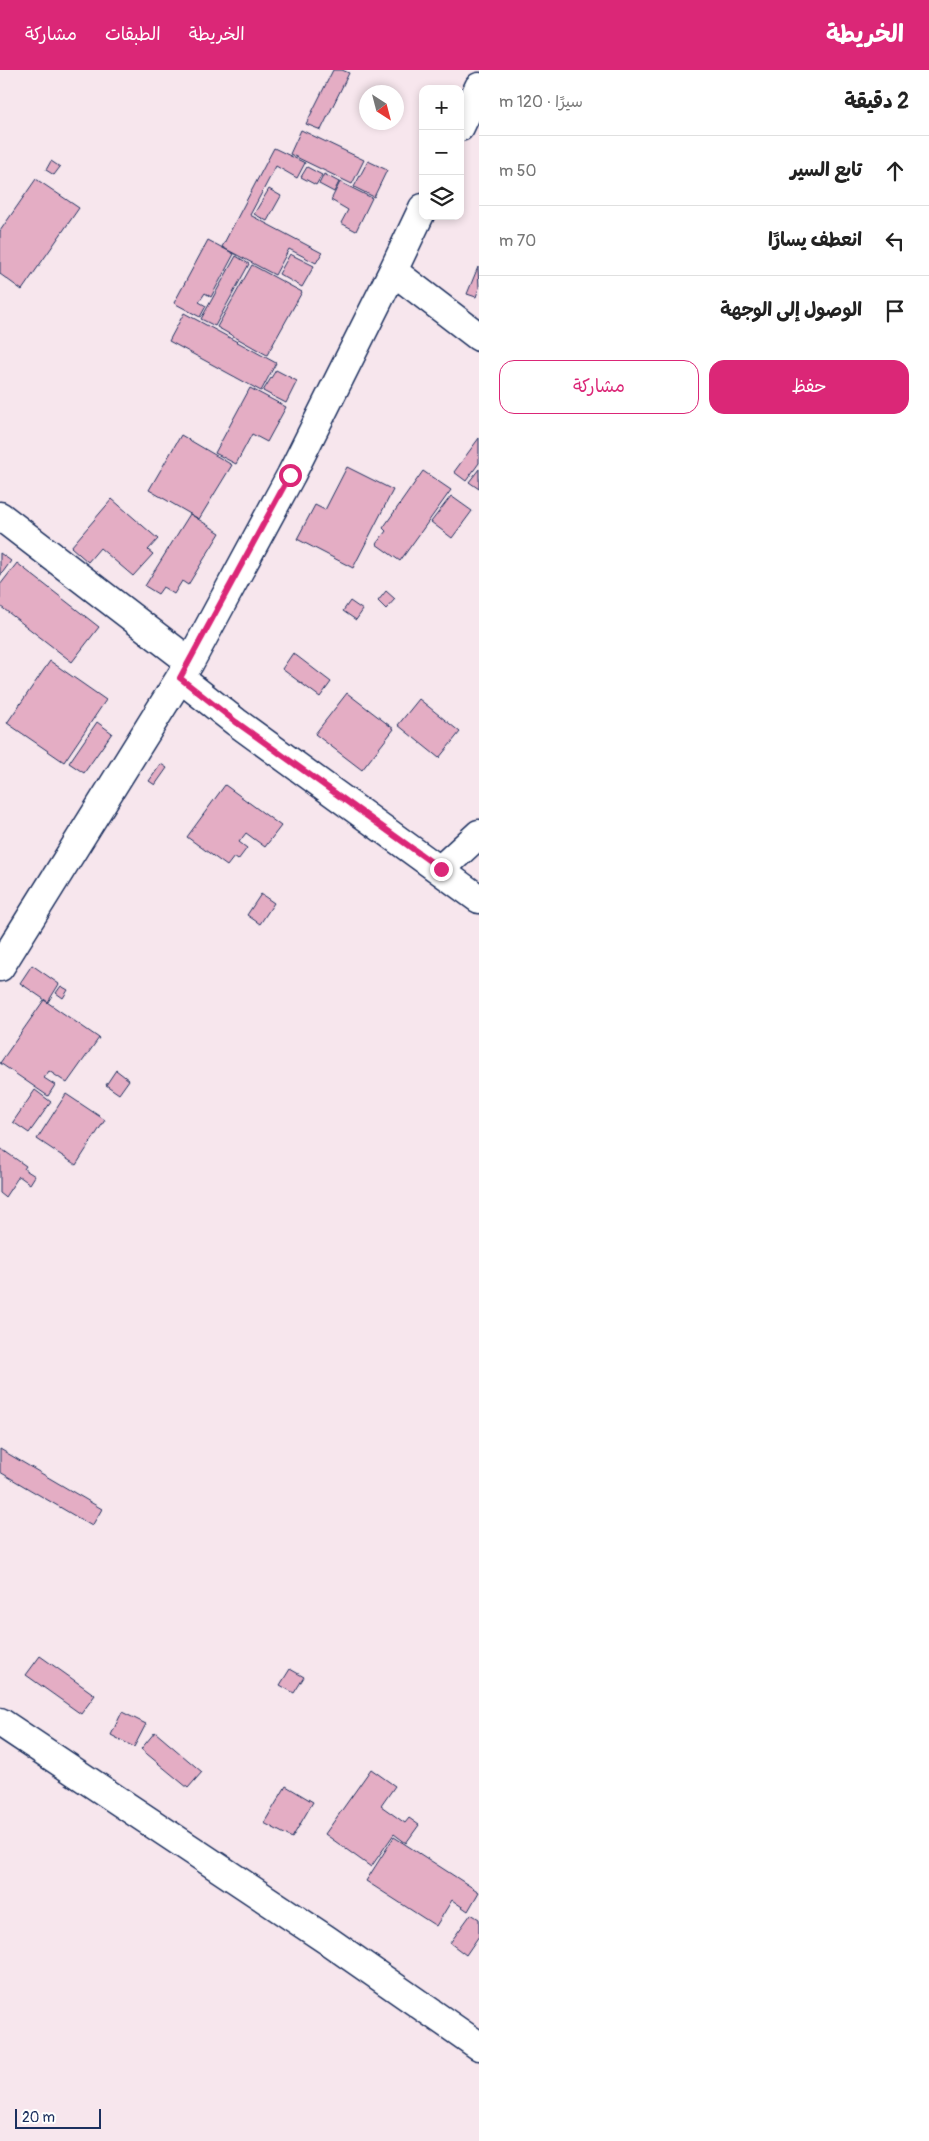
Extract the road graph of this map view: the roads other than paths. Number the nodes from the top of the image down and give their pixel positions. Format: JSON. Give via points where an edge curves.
{"nodes":[{"id":1,"x":479,"y":87,"type":"edge"},
{"id":2,"x":464,"y":119,"type":"edge"},
{"id":3,"x":419,"y":217,"type":"edge"},
{"id":4,"x":393,"y":272,"type":"junction"},
{"id":5,"x":479,"y":337,"type":"edge"},
{"id":6,"x":0,"y":516,"type":"edge"},
{"id":7,"x":185,"y":670,"type":"junction"},
{"id":8,"x":479,"y":834,"type":"edge"},
{"id":9,"x":441,"y":869,"type":"junction"},
{"id":10,"x":479,"y":899,"type":"edge"},
{"id":11,"x":0,"y":967,"type":"edge"},
{"id":12,"x":0,"y":1722,"type":"edge"},
{"id":13,"x":479,"y":2046,"type":"edge"}],
"edges":[{"from":1,"to":2,"type":"street"},
{"from":3,"to":4,"type":"street"},
{"from":4,"to":5,"type":"street"},
{"from":4,"to":7,"type":"street","via":[[290,475]]},
{"from":6,"to":7,"type":"street"},
{"from":7,"to":9,"type":"street","via":[[236,722]]},
{"from":7,"to":11,"type":"street"},
{"from":8,"to":9,"type":"street"},
{"from":9,"to":10,"type":"street"},
{"from":12,"to":13,"type":"street","via":[[319,1934]]}]}
